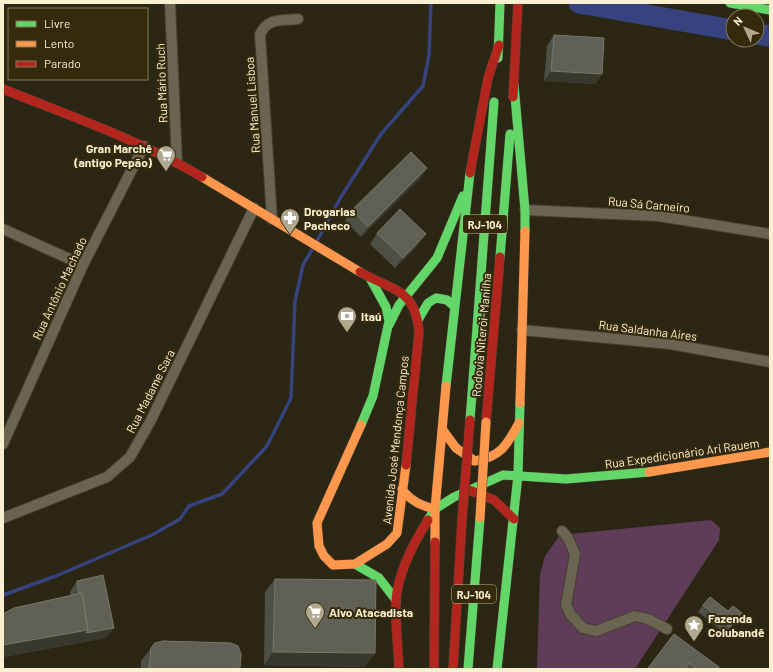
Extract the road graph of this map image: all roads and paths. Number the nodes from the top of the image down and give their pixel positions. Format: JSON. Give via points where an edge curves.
{"nodes":[{"id":1,"x":170,"y":3,"type":"edge"},
{"id":2,"x":500,"y":3,"type":"edge"},
{"id":3,"x":518,"y":3,"type":"edge"},
{"id":4,"x":730,"y":3,"type":"edge"},
{"id":5,"x":770,"y":10,"type":"edge"},
{"id":6,"x":298,"y":19,"type":"dead end"},
{"id":7,"x":499,"y":44,"type":"junction"},
{"id":8,"x":514,"y":85,"type":"junction"},
{"id":9,"x":3,"y":89,"type":"edge"},
{"id":10,"x":144,"y":146,"type":"junction"},
{"id":11,"x":177,"y":162,"type":"junction"},
{"id":12,"x":468,"y":184,"type":"junction"},
{"id":13,"x":254,"y":208,"type":"junction"},
{"id":14,"x":525,"y":210,"type":"junction"},
{"id":15,"x":272,"y":219,"type":"junction"},
{"id":16,"x":3,"y":228,"type":"edge"},
{"id":17,"x":770,"y":234,"type":"edge"},
{"id":18,"x":83,"y":265,"type":"junction"},
{"id":19,"x":370,"y":278,"type":"junction"},
{"id":20,"x":406,"y":296,"type":"junction"},
{"id":21,"x":454,"y":306,"type":"junction"},
{"id":22,"x":418,"y":320,"type":"junction"},
{"id":23,"x":389,"y":325,"type":"junction"},
{"id":24,"x":522,"y":330,"type":"junction"},
{"id":25,"x":770,"y":362,"type":"edge"},
{"id":26,"x":520,"y":423,"type":"junction"},
{"id":27,"x":442,"y":429,"type":"junction"},
{"id":28,"x":3,"y":444,"type":"edge"},
{"id":29,"x":770,"y":452,"type":"edge"},
{"id":30,"x":474,"y":461,"type":"junction"},
{"id":31,"x":502,"y":475,"type":"junction"},
{"id":32,"x":518,"y":475,"type":"junction"},
{"id":33,"x":402,"y":489,"type":"junction"},
{"id":34,"x":469,"y":490,"type":"junction"},
{"id":35,"x":435,"y":509,"type":"junction"},
{"id":36,"x":3,"y":518,"type":"edge"},
{"id":37,"x":514,"y":520,"type":"junction"},
{"id":38,"x":562,"y":531,"type":"dead end"},
{"id":39,"x":355,"y":564,"type":"junction"},
{"id":40,"x":396,"y":600,"type":"junction"},
{"id":41,"x":667,"y":629,"type":"dead end"},
{"id":42,"x":398,"y":669,"type":"edge"},
{"id":43,"x":434,"y":669,"type":"edge"},
{"id":44,"x":453,"y":669,"type":"edge"},
{"id":45,"x":468,"y":669,"type":"edge"},
{"id":46,"x":497,"y":669,"type":"edge"}],
"edges":[{"from":1,"to":11,"type":"street","name":"Rua Mário Ruch"},
{"from":2,"to":7,"type":"main road","name":"Rodovia Niterói-Manilha","number":"RJ-104"},
{"from":3,"to":8,"type":"main road","name":"Rodovia Niterói-Manilha","number":"RJ-104"},
{"from":4,"to":5,"type":"main road"},
{"from":6,"to":15,"type":"street","name":"Rua Manuel Lisboa","via":[[270,22],[264,26],[260,34]]},
{"from":7,"to":12,"type":"main road","via":[[488,78]]},
{"from":7,"to":44,"type":"main road","name":"Rodovia Niterói-Manilha","number":"RJ-104","bridge":true},
{"from":8,"to":14,"type":"main road"},
{"from":8,"to":45,"type":"main road","name":"Rodovia Niterói-Manilha","number":"RJ-104","bridge":true},
{"from":9,"to":10,"type":"main road","name":"Avenida José Mendonça Campos"},
{"from":10,"to":11,"type":"main road","name":"Avenida José Mendonça Campos"},
{"from":10,"to":18,"type":"street","name":"Rua Antônio Machado"},
{"from":11,"to":13,"type":"main road","name":"Avenida José Mendonça Campos"},
{"from":12,"to":20,"type":"main road","via":[[437,258]]},
{"from":12,"to":21,"type":"main road"},
{"from":13,"to":15,"type":"main road","name":"Avenida José Mendonça Campos"},
{"from":13,"to":36,"type":"street","name":"Rua Madame Sara","via":[[150,422],[130,457],[107,477]]},
{"from":14,"to":17,"type":"street","name":"Rua Sá Carneiro","via":[[658,216]]},
{"from":14,"to":24,"type":"main road"},
{"from":15,"to":19,"type":"main road","name":"Avenida José Mendonça Campos"},
{"from":16,"to":18,"type":"street"},
{"from":18,"to":28,"type":"street","name":"Rua Antônio Machado"},
{"from":19,"to":20,"type":"main road","name":"Avenida José Mendonça Campos"},
{"from":19,"to":23,"type":"main road","name":"Avenida José Mendonça Campos","via":[[386,307]]},
{"from":20,"to":22,"type":"main road","name":"Avenida José Mendonça Campos","via":[[414,306]]},
{"from":20,"to":23,"type":"main road"},
{"from":21,"to":22,"type":"main road","via":[[443,298],[431,299]]},
{"from":21,"to":27,"type":"main road"},
{"from":22,"to":23,"type":"main road","via":[[412,315],[403,314]]},
{"from":22,"to":33,"type":"main road","name":"Avenida José Mendonça Campos","via":[[418,346]]},
{"from":23,"to":39,"type":"main road","name":"Avenida José Mendonça Campos","via":[[378,377],[366,414],[317,523],[318,548],[327,561],[333,565]]},
{"from":24,"to":25,"type":"street","name":"Rua Saldanha Aires","via":[[670,344]]},
{"from":24,"to":26,"type":"main road"},
{"from":26,"to":30,"type":"main road","via":[[499,454]]},
{"from":26,"to":32,"type":"main road"},
{"from":27,"to":30,"type":"main road","name":"Rua Expedicionário Ari Rauem","via":[[456,448]]},
{"from":27,"to":35,"type":"main road"},
{"from":29,"to":32,"type":"main road","name":"Rua Expedicionário Ari Rauem","via":[[646,472],[566,479]]},
{"from":30,"to":31,"type":"main road","name":"Rua Expedicionário Ari Rauem"},
{"from":31,"to":32,"type":"main road","name":"Rua Expedicionário Ari Rauem"},
{"from":31,"to":34,"type":"main road","name":"Rua Expedicionário Ari Rauem"},
{"from":32,"to":37,"type":"main road"},
{"from":33,"to":35,"type":"main road","via":[[414,502]]},
{"from":33,"to":39,"type":"main road","name":"Avenida José Mendonça Campos","via":[[400,527],[394,538]]},
{"from":34,"to":35,"type":"main road","name":"Rua Expedicionário Ari Rauem"},
{"from":34,"to":37,"type":"main road","via":[[488,495]]},
{"from":35,"to":40,"type":"main road","via":[[407,557]]},
{"from":35,"to":43,"type":"main road"},
{"from":37,"to":46,"type":"main road"},
{"from":38,"to":41,"type":"street","via":[[568,538],[574,554],[566,605],[571,616],[583,628],[596,630],[635,616],[648,618]]},
{"from":39,"to":40,"type":"main road","via":[[372,571],[385,583]]},
{"from":40,"to":42,"type":"main road"}]}
